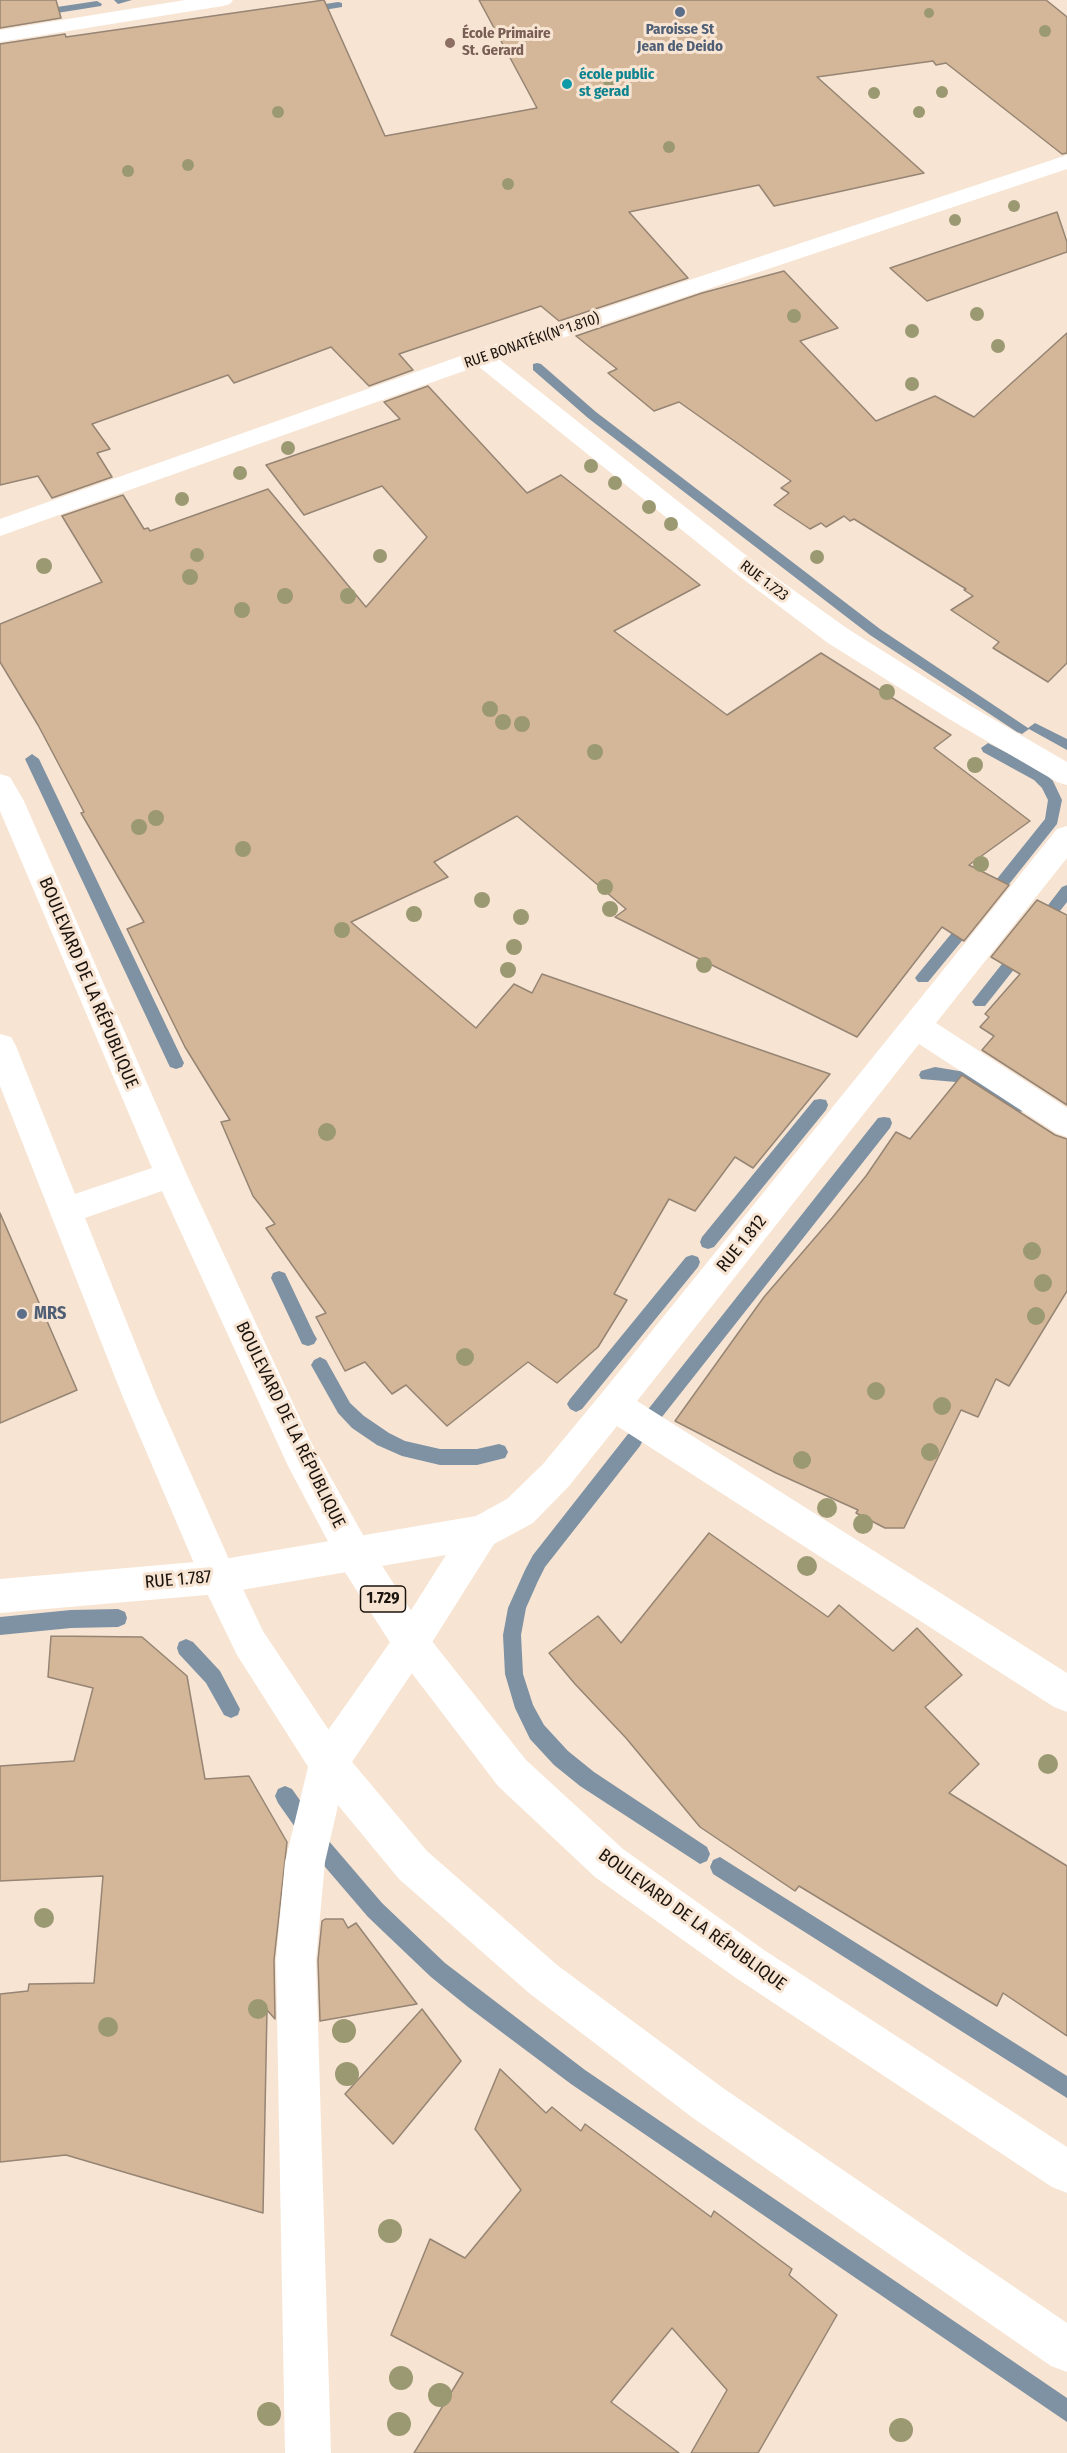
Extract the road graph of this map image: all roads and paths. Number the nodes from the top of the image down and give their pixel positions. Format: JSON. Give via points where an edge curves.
{"nodes":[{"id":1,"x":223,"y":0,"type":"edge"},
{"id":2,"x":0,"y":36,"type":"edge"},
{"id":3,"x":1067,"y":162,"type":"edge"},
{"id":4,"x":481,"y":357,"type":"junction"},
{"id":5,"x":0,"y":528,"type":"edge"},
{"id":6,"x":1067,"y":775,"type":"edge"},
{"id":7,"x":3,"y":796,"type":"edge"},
{"id":8,"x":1067,"y":837,"type":"edge"},
{"id":9,"x":916,"y":1026,"type":"junction"},
{"id":10,"x":0,"y":1046,"type":"edge"},
{"id":11,"x":1067,"y":1124,"type":"edge"},
{"id":12,"x":171,"y":1175,"type":"junction"},
{"id":13,"x":65,"y":1211,"type":"junction"},
{"id":14,"x":613,"y":1406,"type":"junction"},
{"id":15,"x":481,"y":1532,"type":"junction"},
{"id":16,"x":354,"y":1554,"type":"junction"},
{"id":17,"x":218,"y":1577,"type":"junction"},
{"id":18,"x":0,"y":1596,"type":"edge"},
{"id":19,"x":411,"y":1643,"type":"junction"},
{"id":20,"x":1067,"y":1694,"type":"edge"},
{"id":21,"x":328,"y":1763,"type":"junction"},
{"id":22,"x":1067,"y":2172,"type":"edge"},
{"id":23,"x":1067,"y":2350,"type":"edge"},
{"id":24,"x":308,"y":2453,"type":"edge"}],
"edges":[{"from":1,"to":2,"type":"street"},
{"from":3,"to":4,"type":"street","name":"RUE BONATÉKI(N°1.810)"},
{"from":4,"to":5,"type":"street","name":"RUE BONATÉKI(N°1.810)"},
{"from":4,"to":6,"type":"street","name":"RUE 1.723","via":[[748,570],[838,636]]},
{"from":7,"to":12,"type":"street","name":"BOULEVARD DE LA RÉPUBLIQUE","number":"1.729"},
{"from":8,"to":9,"type":"street","name":"RUE 1.812"},
{"from":9,"to":11,"type":"street"},
{"from":9,"to":14,"type":"street","name":"RUE 1.812"},
{"from":10,"to":13,"type":"street"},
{"from":12,"to":13,"type":"street"},
{"from":12,"to":16,"type":"street","name":"BOULEVARD DE LA RÉPUBLIQUE","number":"1.729","via":[[300,1455]]},
{"from":13,"to":17,"type":"street"},
{"from":14,"to":15,"type":"street","name":"RUE 1.812","via":[[520,1511]]},
{"from":14,"to":20,"type":"street"},
{"from":15,"to":16,"type":"street","name":"RUE 1.812"},
{"from":15,"to":19,"type":"street"},
{"from":16,"to":17,"type":"street","name":"RUE 1.787"},
{"from":16,"to":19,"type":"street","name":"BOULEVARD DE LA RÉPUBLIQUE","number":"1.729"},
{"from":17,"to":18,"type":"street","name":"RUE 1.787"},
{"from":17,"to":21,"type":"street","via":[[250,1643]]},
{"from":19,"to":21,"type":"street"},
{"from":19,"to":22,"type":"street","name":"BOULEVARD DE LA RÉPUBLIQUE","number":"1.729","via":[[512,1773],[609,1863],[750,1964]]},
{"from":21,"to":23,"type":"street","via":[[413,1865],[543,1980],[708,2103]]},
{"from":21,"to":24,"type":"street","via":[[305,1862],[296,1960]]}]}
